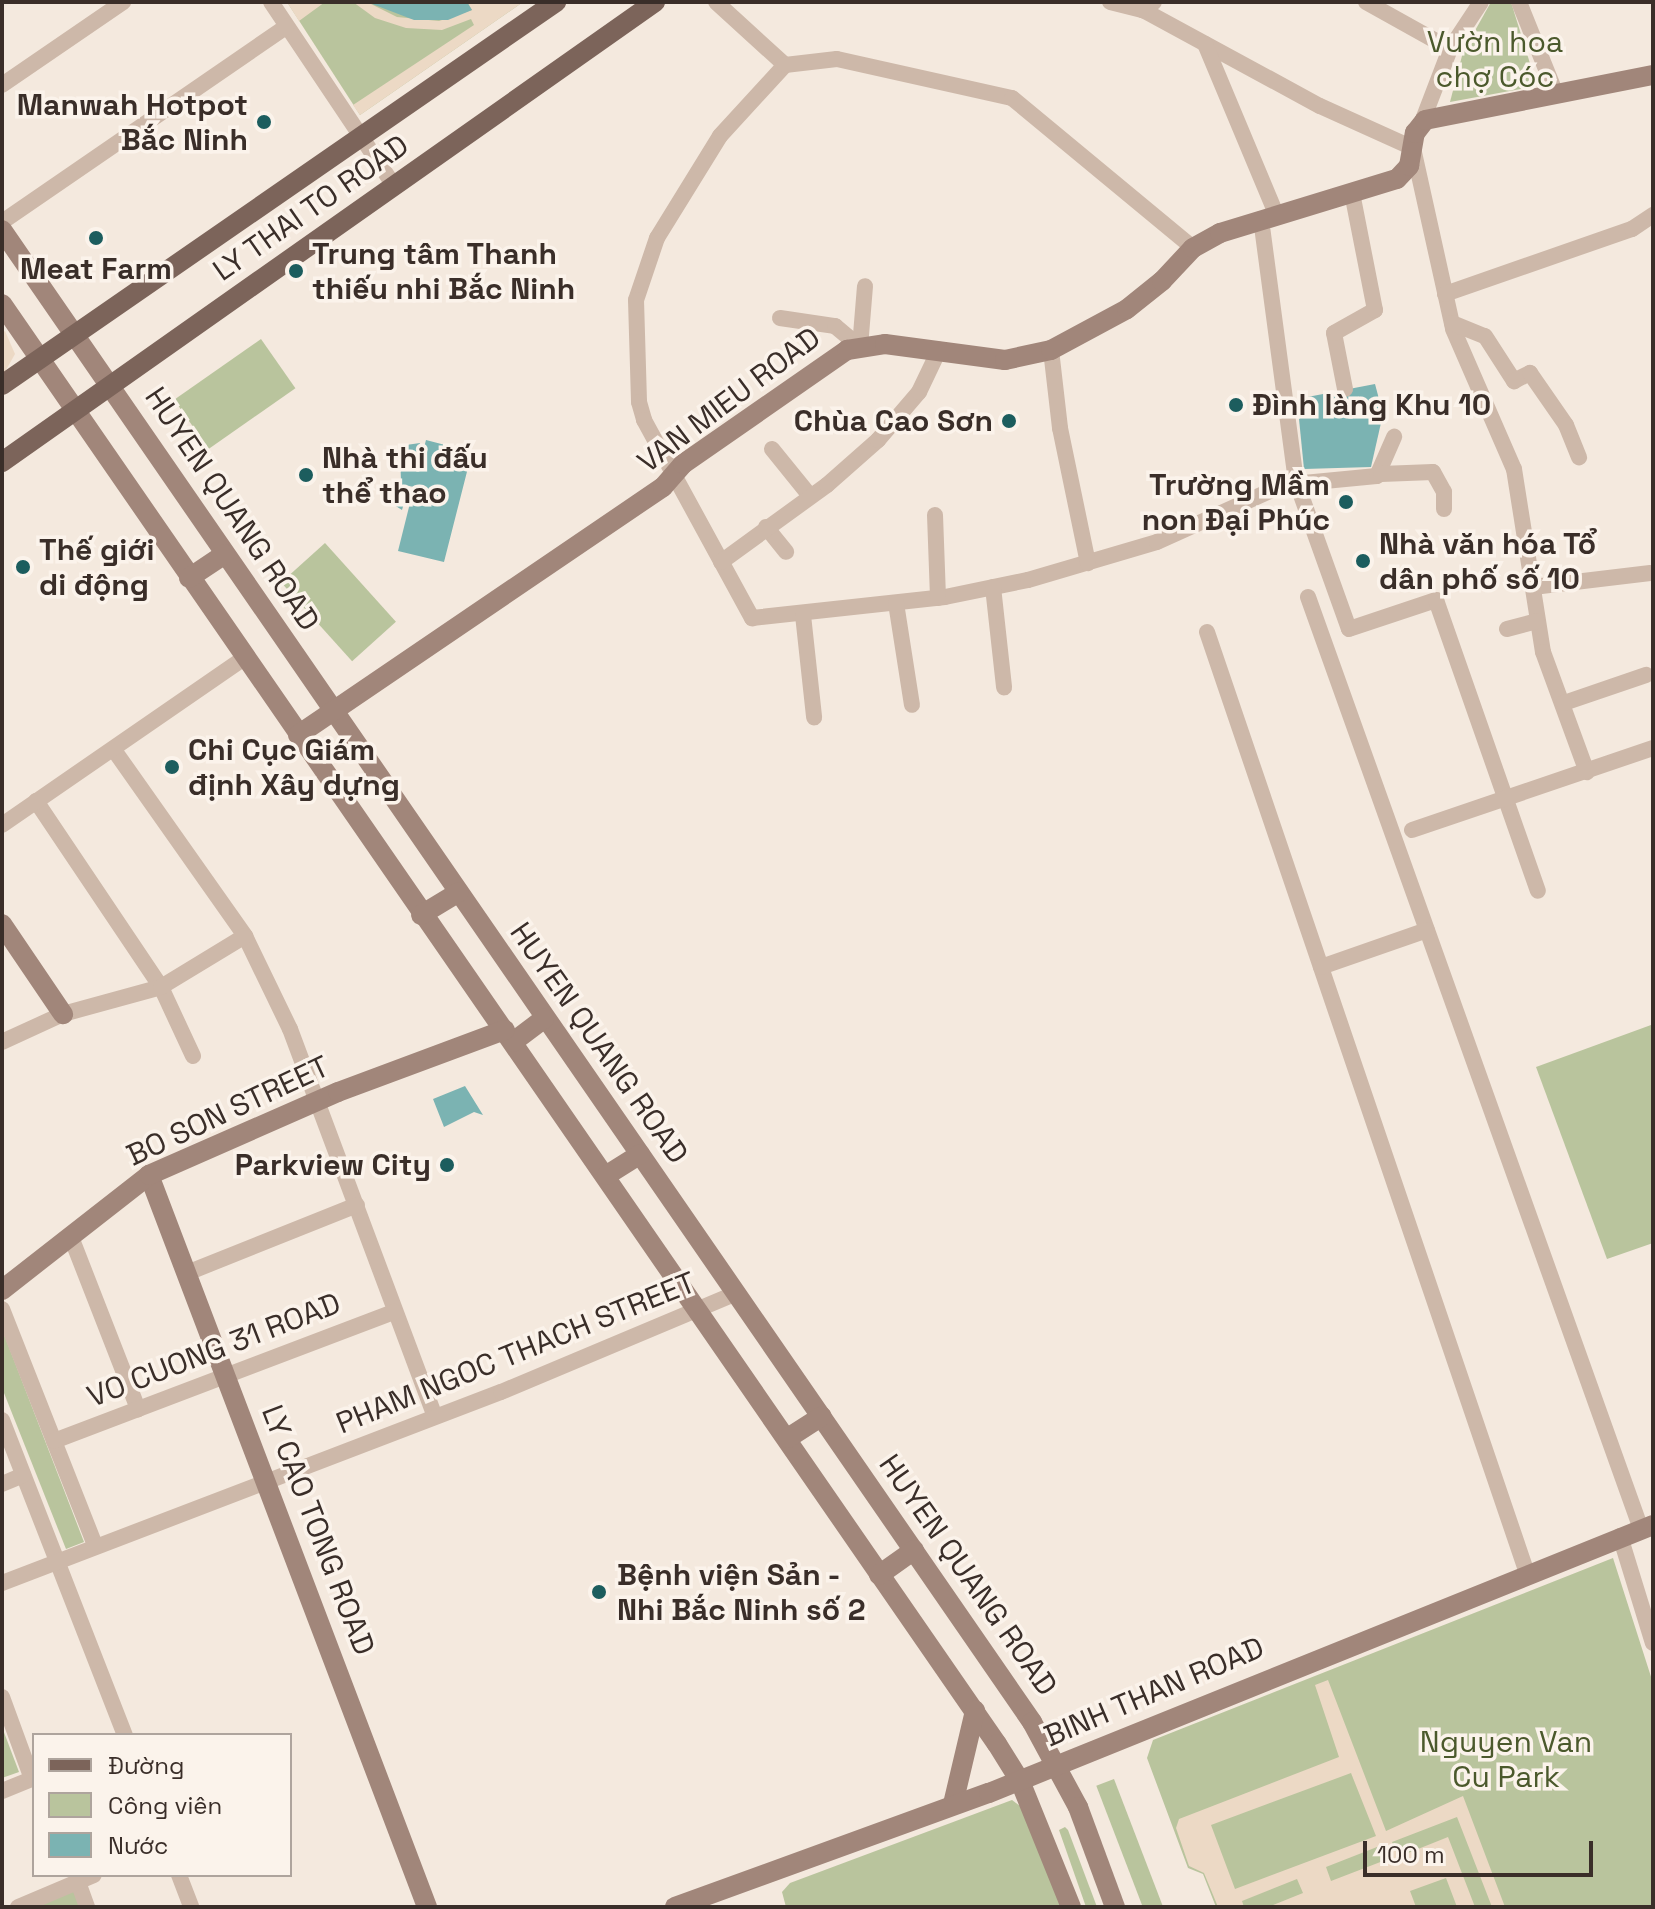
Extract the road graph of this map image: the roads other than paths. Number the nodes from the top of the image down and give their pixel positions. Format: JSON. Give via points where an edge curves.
{"nodes":[{"id":1,"x":123,"y":2,"type":"edge"},
{"id":2,"x":271,"y":2,"type":"edge"},
{"id":3,"x":556,"y":2,"type":"edge"},
{"id":4,"x":655,"y":2,"type":"edge"},
{"id":5,"x":716,"y":2,"type":"edge"},
{"id":6,"x":1110,"y":2,"type":"edge"},
{"id":7,"x":1366,"y":2,"type":"edge"},
{"id":8,"x":1481,"y":2,"type":"edge"},
{"id":9,"x":1519,"y":2,"type":"edge"},
{"id":10,"x":1149,"y":6,"type":"edge"},
{"id":11,"x":286,"y":27,"type":"junction"},
{"id":12,"x":1205,"y":44,"type":"junction"},
{"id":13,"x":1450,"y":49,"type":"junction"},
{"id":14,"x":785,"y":65,"type":"junction"},
{"id":15,"x":1653,"y":75,"type":"edge"},
{"id":16,"x":2,"y":85,"type":"edge"},
{"id":17,"x":1556,"y":94,"type":"junction"},
{"id":18,"x":1422,"y":122,"type":"junction"},
{"id":19,"x":360,"y":138,"type":"junction"},
{"id":20,"x":1413,"y":148,"type":"junction"},
{"id":21,"x":394,"y":186,"type":"junction"},
{"id":22,"x":1352,"y":193,"type":"junction"},
{"id":23,"x":1653,"y":215,"type":"edge"},
{"id":24,"x":1268,"y":216,"type":"junction"},
{"id":25,"x":2,"y":222,"type":"edge"},
{"id":26,"x":2,"y":230,"type":"edge"},
{"id":27,"x":1193,"y":248,"type":"junction"},
{"id":28,"x":865,"y":286,"type":"dead end"},
{"id":29,"x":1445,"y":294,"type":"junction"},
{"id":30,"x":2,"y":304,"type":"edge"},
{"id":31,"x":780,"y":318,"type":"dead end"},
{"id":32,"x":1452,"y":323,"type":"junction"},
{"id":33,"x":77,"y":333,"type":"junction"},
{"id":34,"x":860,"y":347,"type":"junction"},
{"id":35,"x":939,"y":350,"type":"junction"},
{"id":36,"x":1051,"y":350,"type":"junction"},
{"id":37,"x":40,"y":358,"type":"junction"},
{"id":38,"x":2,"y":385,"type":"edge"},
{"id":39,"x":112,"y":385,"type":"junction"},
{"id":40,"x":1345,"y":389,"type":"dead end"},
{"id":41,"x":76,"y":410,"type":"junction"},
{"id":42,"x":1394,"y":437,"type":"dead end"},
{"id":43,"x":772,"y":449,"type":"dead end"},
{"id":44,"x":1579,"y":458,"type":"dead end"},
{"id":45,"x":2,"y":462,"type":"edge"},
{"id":46,"x":673,"y":474,"type":"junction"},
{"id":47,"x":1381,"y":474,"type":"junction"},
{"id":48,"x":1296,"y":481,"type":"junction"},
{"id":49,"x":810,"y":496,"type":"junction"},
{"id":50,"x":1444,"y":509,"type":"dead end"},
{"id":51,"x":935,"y":515,"type":"dead end"},
{"id":52,"x":766,"y":527,"type":"junction"},
{"id":53,"x":786,"y":552,"type":"dead end"},
{"id":54,"x":225,"y":554,"type":"junction"},
{"id":55,"x":721,"y":562,"type":"junction"},
{"id":56,"x":1088,"y":563,"type":"junction"},
{"id":57,"x":1650,"y":573,"type":"dead end"},
{"id":58,"x":189,"y":578,"type":"junction"},
{"id":59,"x":993,"y":587,"type":"junction"},
{"id":60,"x":1533,"y":587,"type":"junction"},
{"id":61,"x":1308,"y":597,"type":"dead end"},
{"id":62,"x":938,"y":598,"type":"junction"},
{"id":63,"x":896,"y":603,"type":"junction"},
{"id":64,"x":803,"y":615,"type":"junction"},
{"id":65,"x":1537,"y":621,"type":"junction"},
{"id":66,"x":1507,"y":629,"type":"dead end"},
{"id":67,"x":1207,"y":632,"type":"dead end"},
{"id":68,"x":244,"y":658,"type":"junction"},
{"id":69,"x":1646,"y":675,"type":"dead end"},
{"id":70,"x":1004,"y":687,"type":"dead end"},
{"id":71,"x":1564,"y":703,"type":"junction"},
{"id":72,"x":912,"y":705,"type":"dead end"},
{"id":73,"x":332,"y":710,"type":"junction"},
{"id":74,"x":814,"y":717,"type":"dead end"},
{"id":75,"x":298,"y":735,"type":"junction"},
{"id":76,"x":1653,"y":748,"type":"edge"},
{"id":77,"x":114,"y":750,"type":"junction"},
{"id":78,"x":1587,"y":772,"type":"junction"},
{"id":79,"x":1504,"y":800,"type":"junction"},
{"id":80,"x":36,"y":801,"type":"junction"},
{"id":81,"x":2,"y":825,"type":"edge"},
{"id":82,"x":1412,"y":830,"type":"dead end"},
{"id":83,"x":1538,"y":891,"type":"dead end"},
{"id":84,"x":459,"y":892,"type":"junction"},
{"id":85,"x":421,"y":915,"type":"junction"},
{"id":86,"x":2,"y":924,"type":"edge"},
{"id":87,"x":1427,"y":930,"type":"junction"},
{"id":88,"x":245,"y":936,"type":"junction"},
{"id":89,"x":1321,"y":967,"type":"junction"},
{"id":90,"x":161,"y":987,"type":"junction"},
{"id":91,"x":63,"y":1014,"type":"junction"},
{"id":92,"x":544,"y":1019,"type":"junction"},
{"id":93,"x":509,"y":1036,"type":"junction"},
{"id":94,"x":2,"y":1042,"type":"edge"},
{"id":95,"x":193,"y":1056,"type":"dead end"},
{"id":96,"x":321,"y":1103,"type":"junction"},
{"id":97,"x":640,"y":1154,"type":"junction"},
{"id":98,"x":149,"y":1175,"type":"junction"},
{"id":99,"x":607,"y":1175,"type":"junction"},
{"id":100,"x":357,"y":1205,"type":"junction"},
{"id":101,"x":71,"y":1237,"type":"junction"},
{"id":102,"x":187,"y":1273,"type":"junction"},
{"id":103,"x":2,"y":1290,"type":"edge"},
{"id":104,"x":737,"y":1293,"type":"junction"},
{"id":105,"x":2,"y":1309,"type":"edge"},
{"id":106,"x":394,"y":1312,"type":"junction"},
{"id":107,"x":701,"y":1312,"type":"junction"},
{"id":108,"x":227,"y":1375,"type":"junction"},
{"id":109,"x":138,"y":1409,"type":"junction"},
{"id":110,"x":435,"y":1416,"type":"junction"},
{"id":111,"x":822,"y":1416,"type":"junction"},
{"id":112,"x":2,"y":1420,"type":"edge"},
{"id":113,"x":788,"y":1438,"type":"junction"},
{"id":114,"x":54,"y":1441,"type":"junction"},
{"id":115,"x":23,"y":1475,"type":"junction"},
{"id":116,"x":268,"y":1482,"type":"junction"},
{"id":117,"x":2,"y":1484,"type":"edge"},
{"id":118,"x":1647,"y":1527,"type":"edge"},
{"id":119,"x":1620,"y":1536,"type":"junction"},
{"id":120,"x":95,"y":1545,"type":"junction"},
{"id":121,"x":914,"y":1550,"type":"junction"},
{"id":122,"x":59,"y":1560,"type":"junction"},
{"id":123,"x":1527,"y":1573,"type":"junction"},
{"id":124,"x":879,"y":1575,"type":"junction"},
{"id":125,"x":2,"y":1583,"type":"edge"},
{"id":126,"x":1653,"y":1643,"type":"edge"},
{"id":127,"x":2,"y":1697,"type":"edge"},
{"id":128,"x":975,"y":1711,"type":"junction"},
{"id":129,"x":124,"y":1733,"type":"edge"},
{"id":130,"x":1056,"y":1764,"type":"junction"},
{"id":131,"x":32,"y":1775,"type":"edge"},
{"id":132,"x":32,"y":1778,"type":"edge"},
{"id":133,"x":1020,"y":1781,"type":"junction"},
{"id":134,"x":2,"y":1791,"type":"edge"},
{"id":135,"x":953,"y":1804,"type":"junction"},
{"id":136,"x":89,"y":1877,"type":"edge"},
{"id":137,"x":180,"y":1877,"type":"edge"},
{"id":138,"x":78,"y":1882,"type":"junction"},
{"id":139,"x":24,"y":1906,"type":"edge"},
{"id":140,"x":87,"y":1907,"type":"edge"},
{"id":141,"x":191,"y":1907,"type":"edge"},
{"id":142,"x":427,"y":1907,"type":"edge"},
{"id":143,"x":675,"y":1907,"type":"edge"},
{"id":144,"x":1071,"y":1907,"type":"edge"},
{"id":145,"x":1115,"y":1907,"type":"edge"}],
"edges":[{"from":1,"to":16,"type":"street"},
{"from":2,"to":11,"type":"street"},
{"from":3,"to":19,"type":"main road","name":"LY THAI TO ROAD"},
{"from":4,"to":21,"type":"main road","name":"LY THAI TO ROAD"},
{"from":5,"to":14,"type":"street"},
{"from":6,"to":10,"type":"street"},
{"from":7,"to":13,"type":"street"},
{"from":8,"to":13,"type":"street"},
{"from":9,"to":17,"type":"street"},
{"from":10,"to":12,"type":"street"},
{"from":11,"to":19,"type":"street"},
{"from":11,"to":25,"type":"street"},
{"from":12,"to":20,"type":"street","via":[[1320,106]]},
{"from":12,"to":24,"type":"street"},
{"from":13,"to":18,"type":"street"},
{"from":14,"to":27,"type":"street","via":[[837,59],[1012,98]]},
{"from":14,"to":46,"type":"street","via":[[720,136],[657,238],[639,280],[639,402]]},
{"from":15,"to":17,"type":"street"},
{"from":17,"to":18,"type":"street"},
{"from":18,"to":20,"type":"street","name":"VAN MIEU ROAD"},
{"from":19,"to":21,"type":"street"},
{"from":19,"to":33,"type":"main road","name":"LY THAI TO ROAD"},
{"from":20,"to":22,"type":"street","name":"VAN MIEU ROAD","via":[[1404,175]]},
{"from":20,"to":29,"type":"street"},
{"from":21,"to":39,"type":"main road","name":"LY THAI TO ROAD"},
{"from":22,"to":24,"type":"street","name":"VAN MIEU ROAD"},
{"from":22,"to":40,"type":"street","via":[[1375,310],[1334,333]]},
{"from":23,"to":29,"type":"street","via":[[1632,229]]},
{"from":24,"to":27,"type":"street","name":"VAN MIEU ROAD"},
{"from":24,"to":48,"type":"street"},
{"from":26,"to":33,"type":"street","name":"HUYEN QUANG ROAD"},
{"from":27,"to":36,"type":"street","name":"VAN MIEU ROAD","via":[[1127,309]]},
{"from":28,"to":34,"type":"street"},
{"from":29,"to":32,"type":"street"},
{"from":30,"to":37,"type":"street"},
{"from":31,"to":34,"type":"street","via":[[835,326]]},
{"from":32,"to":44,"type":"street","via":[[1485,336],[1514,381],[1530,373],[1566,425]]},
{"from":32,"to":60,"type":"street","via":[[1465,365],[1514,469]]},
{"from":33,"to":37,"type":"main road","name":"LY THAI TO ROAD"},
{"from":33,"to":39,"type":"street","name":"HUYEN QUANG ROAD"},
{"from":34,"to":35,"type":"street","name":"VAN MIEU ROAD"},
{"from":34,"to":46,"type":"street","name":"VAN MIEU ROAD","via":[[825,363]]},
{"from":35,"to":36,"type":"street","name":"VAN MIEU ROAD","via":[[1005,360]]},
{"from":35,"to":49,"type":"street","via":[[919,392],[878,440]]},
{"from":36,"to":56,"type":"street","via":[[1060,428]]},
{"from":37,"to":38,"type":"main road","name":"LY THAI TO ROAD"},
{"from":37,"to":41,"type":"street"},
{"from":39,"to":41,"type":"main road","name":"LY THAI TO ROAD"},
{"from":39,"to":54,"type":"street","name":"HUYEN QUANG ROAD"},
{"from":41,"to":45,"type":"main road","name":"LY THAI TO ROAD"},
{"from":41,"to":58,"type":"street"},
{"from":42,"to":47,"type":"street"},
{"from":43,"to":49,"type":"street"},
{"from":46,"to":55,"type":"street"},
{"from":46,"to":73,"type":"street","name":"VAN MIEU ROAD","via":[[663,487]]},
{"from":47,"to":48,"type":"street"},
{"from":47,"to":50,"type":"street","via":[[1433,472],[1444,492]]},
{"from":48,"to":56,"type":"street","via":[[1157,542]]},
{"from":48,"to":79,"type":"street","via":[[1349,629],[1436,600]]},
{"from":49,"to":52,"type":"street"},
{"from":51,"to":62,"type":"street"},
{"from":52,"to":53,"type":"street"},
{"from":52,"to":55,"type":"street"},
{"from":54,"to":58,"type":"street"},
{"from":54,"to":73,"type":"street","name":"HUYEN QUANG ROAD"},
{"from":55,"to":64,"type":"street","via":[[752,618]]},
{"from":56,"to":59,"type":"street"},
{"from":57,"to":60,"type":"street"},
{"from":58,"to":68,"type":"street"},
{"from":59,"to":62,"type":"street"},
{"from":59,"to":70,"type":"street"},
{"from":60,"to":65,"type":"street"},
{"from":61,"to":87,"type":"street"},
{"from":62,"to":63,"type":"street"},
{"from":63,"to":64,"type":"street"},
{"from":63,"to":72,"type":"street"},
{"from":64,"to":74,"type":"street"},
{"from":65,"to":66,"type":"street"},
{"from":65,"to":71,"type":"street"},
{"from":67,"to":89,"type":"street"},
{"from":68,"to":75,"type":"street"},
{"from":68,"to":77,"type":"street"},
{"from":69,"to":71,"type":"street"},
{"from":71,"to":78,"type":"street"},
{"from":73,"to":75,"type":"street","name":"VAN MIEU ROAD"},
{"from":73,"to":84,"type":"street","name":"HUYEN QUANG ROAD"},
{"from":75,"to":85,"type":"street"},
{"from":76,"to":78,"type":"street"},
{"from":77,"to":80,"type":"street"},
{"from":77,"to":88,"type":"street"},
{"from":78,"to":79,"type":"street"},
{"from":79,"to":82,"type":"street"},
{"from":79,"to":83,"type":"street"},
{"from":80,"to":81,"type":"street"},
{"from":80,"to":90,"type":"street"},
{"from":84,"to":85,"type":"street"},
{"from":84,"to":92,"type":"street","name":"HUYEN QUANG ROAD"},
{"from":85,"to":93,"type":"street"},
{"from":86,"to":91,"type":"street"},
{"from":87,"to":89,"type":"street"},
{"from":87,"to":118,"type":"street"},
{"from":88,"to":90,"type":"street"},
{"from":88,"to":96,"type":"street"},
{"from":89,"to":123,"type":"street"},
{"from":90,"to":91,"type":"street"},
{"from":90,"to":95,"type":"street"},
{"from":91,"to":94,"type":"street"},
{"from":92,"to":93,"type":"street","name":"BO SON STREET"},
{"from":92,"to":97,"type":"street","name":"HUYEN QUANG ROAD"},
{"from":93,"to":96,"type":"street","name":"BO SON STREET"},
{"from":93,"to":99,"type":"street"},
{"from":96,"to":98,"type":"street","name":"BO SON STREET"},
{"from":96,"to":100,"type":"street"},
{"from":97,"to":99,"type":"street"},
{"from":97,"to":104,"type":"street","name":"HUYEN QUANG ROAD"},
{"from":98,"to":101,"type":"street","name":"BO SON STREET"},
{"from":98,"to":102,"type":"street","name":"LY CAO TONG ROAD"},
{"from":99,"to":107,"type":"street"},
{"from":100,"to":102,"type":"street"},
{"from":100,"to":106,"type":"street"},
{"from":101,"to":103,"type":"street","name":"BO SON STREET"},
{"from":101,"to":109,"type":"street"},
{"from":102,"to":108,"type":"street","name":"LY CAO TONG ROAD"},
{"from":104,"to":107,"type":"street","name":"PHAM NGOC THACH STREET"},
{"from":104,"to":111,"type":"street","name":"HUYEN QUANG ROAD"},
{"from":105,"to":114,"type":"street"},
{"from":106,"to":108,"type":"street","name":"VO CUONG 31 ROAD"},
{"from":106,"to":110,"type":"street"},
{"from":107,"to":110,"type":"street","name":"PHAM NGOC THACH STREET"},
{"from":107,"to":113,"type":"street"},
{"from":108,"to":109,"type":"street","name":"VO CUONG 31 ROAD"},
{"from":108,"to":116,"type":"street","name":"LY CAO TONG ROAD"},
{"from":109,"to":114,"type":"street","name":"VO CUONG 31 ROAD"},
{"from":110,"to":116,"type":"street","name":"PHAM NGOC THACH STREET"},
{"from":111,"to":113,"type":"street"},
{"from":111,"to":121,"type":"street","name":"HUYEN QUANG ROAD"},
{"from":112,"to":115,"type":"street"},
{"from":113,"to":124,"type":"street"},
{"from":114,"to":120,"type":"street"},
{"from":115,"to":117,"type":"street"},
{"from":115,"to":122,"type":"street"},
{"from":116,"to":120,"type":"street","name":"PHAM NGOC THACH STREET"},
{"from":116,"to":142,"type":"street","name":"LY CAO TONG ROAD"},
{"from":118,"to":119,"type":"street","name":"BINH THAN ROAD"},
{"from":119,"to":123,"type":"street","name":"BINH THAN ROAD"},
{"from":119,"to":126,"type":"street"},
{"from":120,"to":122,"type":"street","name":"PHAM NGOC THACH STREET"},
{"from":121,"to":124,"type":"street"},
{"from":121,"to":130,"type":"street","name":"HUYEN QUANG ROAD"},
{"from":122,"to":125,"type":"street","name":"PHAM NGOC THACH STREET"},
{"from":122,"to":129,"type":"street"},
{"from":123,"to":130,"type":"street","name":"BINH THAN ROAD"},
{"from":124,"to":128,"type":"street"},
{"from":127,"to":131,"type":"street"},
{"from":128,"to":133,"type":"street"},
{"from":128,"to":135,"type":"street"},
{"from":130,"to":133,"type":"street","name":"BINH THAN ROAD"},
{"from":130,"to":145,"type":"street","name":"HUYEN QUANG ROAD"},
{"from":132,"to":134,"type":"street"},
{"from":133,"to":135,"type":"street","name":"BINH THAN ROAD"},
{"from":133,"to":144,"type":"street"},
{"from":135,"to":143,"type":"street","name":"BINH THAN ROAD"},
{"from":136,"to":138,"type":"street"},
{"from":137,"to":141,"type":"street"},
{"from":138,"to":139,"type":"street"},
{"from":138,"to":140,"type":"street"}]}
